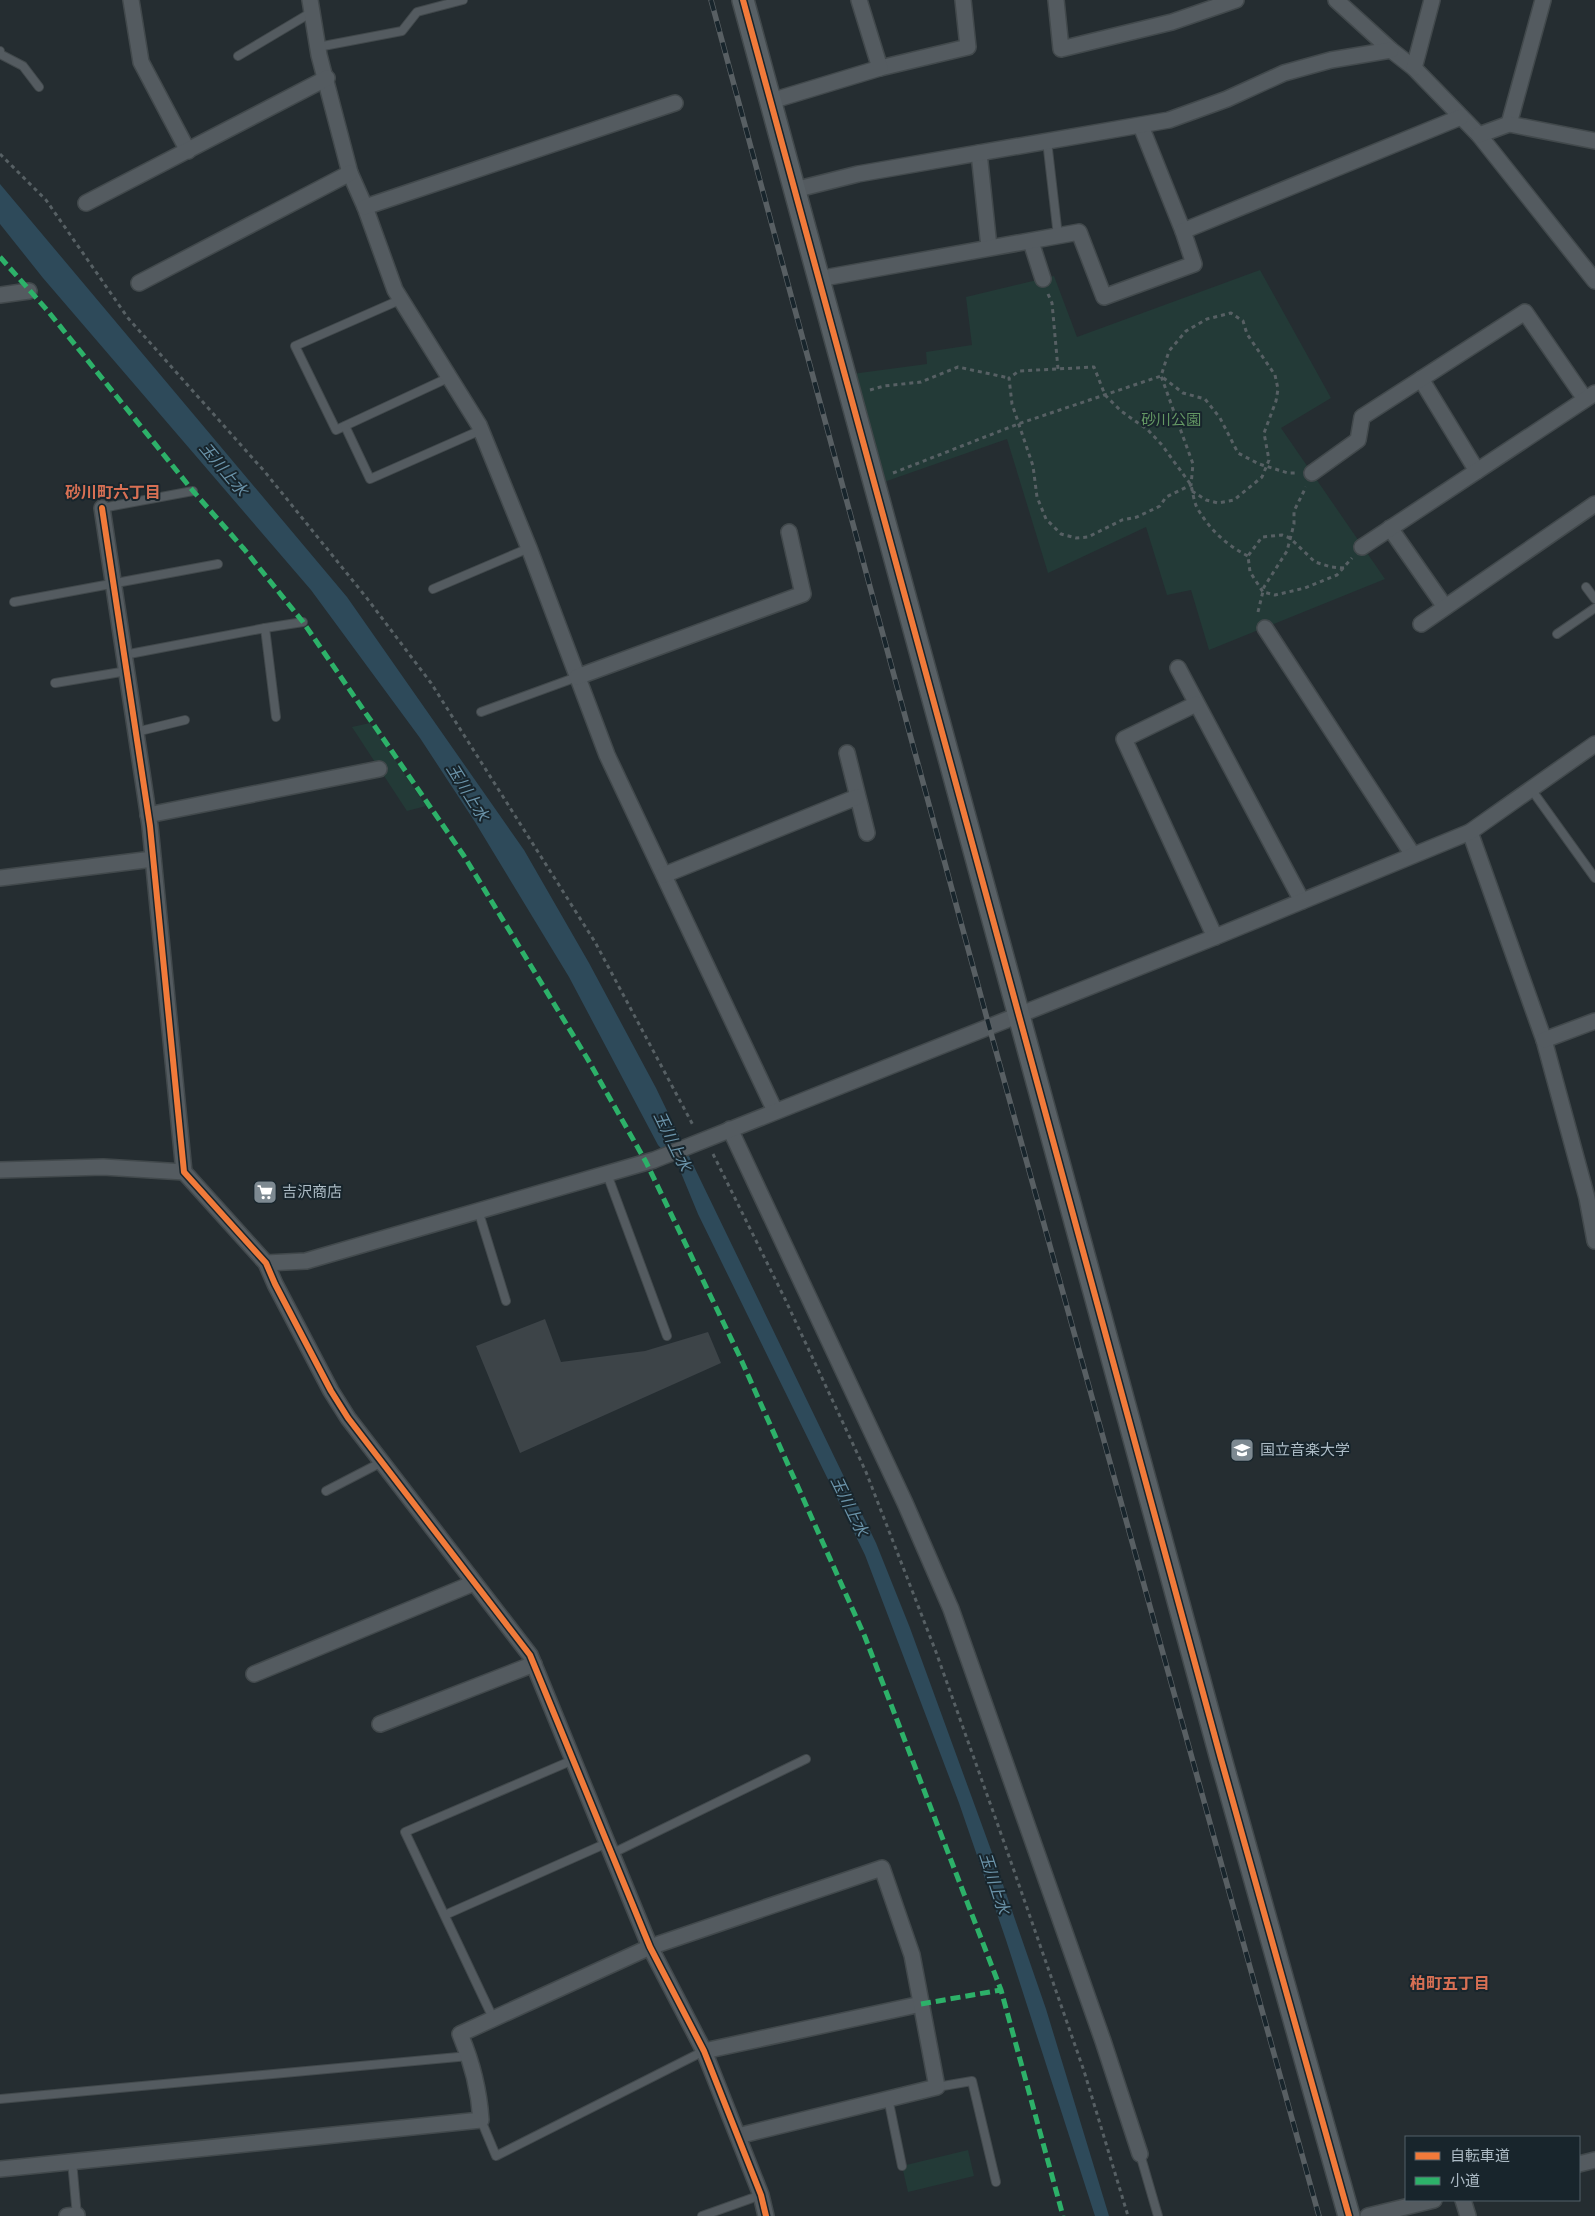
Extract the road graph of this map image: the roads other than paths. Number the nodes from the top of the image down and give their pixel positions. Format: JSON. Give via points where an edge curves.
{"nodes":[{"id":1,"x":131,"y":0,"type":"edge"},
{"id":2,"x":463,"y":0,"type":"edge"},
{"id":3,"x":743,"y":0,"type":"edge"},
{"id":4,"x":859,"y":0,"type":"edge"},
{"id":5,"x":963,"y":0,"type":"edge"},
{"id":6,"x":1056,"y":0,"type":"edge"},
{"id":7,"x":1236,"y":0,"type":"edge"},
{"id":8,"x":1336,"y":0,"type":"edge"},
{"id":9,"x":1432,"y":0,"type":"edge"},
{"id":10,"x":1543,"y":0,"type":"edge"},
{"id":11,"x":311,"y":6,"type":"edge"},
{"id":12,"x":318,"y":47,"type":"junction"},
{"id":13,"x":1390,"y":50,"type":"junction"},
{"id":14,"x":0,"y":51,"type":"edge"},
{"id":15,"x":238,"y":56,"type":"dead end"},
{"id":16,"x":880,"y":68,"type":"junction"},
{"id":17,"x":1414,"y":68,"type":"junction"},
{"id":18,"x":326,"y":78,"type":"junction"},
{"id":19,"x":39,"y":87,"type":"dead end"},
{"id":20,"x":771,"y":101,"type":"junction"},
{"id":21,"x":675,"y":103,"type":"dead end"},
{"id":22,"x":1461,"y":117,"type":"junction"},
{"id":23,"x":1509,"y":124,"type":"junction"},
{"id":24,"x":1141,"y":126,"type":"junction"},
{"id":25,"x":1479,"y":135,"type":"junction"},
{"id":26,"x":1047,"y":141,"type":"junction"},
{"id":27,"x":1595,"y":141,"type":"edge"},
{"id":28,"x":188,"y":151,"type":"junction"},
{"id":29,"x":979,"y":153,"type":"junction"},
{"id":30,"x":350,"y":173,"type":"junction"},
{"id":31,"x":794,"y":190,"type":"junction"},
{"id":32,"x":86,"y":203,"type":"dead end"},
{"id":33,"x":365,"y":207,"type":"junction"},
{"id":34,"x":1183,"y":231,"type":"junction"},
{"id":35,"x":1058,"y":236,"type":"junction"},
{"id":36,"x":1031,"y":242,"type":"junction"},
{"id":37,"x":989,"y":247,"type":"junction"},
{"id":38,"x":818,"y":279,"type":"junction"},
{"id":39,"x":1043,"y":279,"type":"road end"},
{"id":40,"x":1595,"y":281,"type":"edge"},
{"id":41,"x":140,"y":283,"type":"dead end"},
{"id":42,"x":29,"y":291,"type":"dead end"},
{"id":43,"x":0,"y":295,"type":"edge"},
{"id":44,"x":402,"y":299,"type":"junction"},
{"id":45,"x":450,"y":377,"type":"junction"},
{"id":46,"x":1421,"y":380,"type":"junction"},
{"id":47,"x":1590,"y":396,"type":"edge"},
{"id":48,"x":345,"y":426,"type":"junction"},
{"id":49,"x":481,"y":430,"type":"junction"},
{"id":50,"x":1477,"y":471,"type":"junction"},
{"id":51,"x":1312,"y":473,"type":"road end"},
{"id":52,"x":193,"y":491,"type":"dead end"},
{"id":53,"x":1595,"y":504,"type":"edge"},
{"id":54,"x":102,"y":508,"type":"joint"},
{"id":55,"x":1390,"y":528,"type":"junction"},
{"id":56,"x":788,"y":532,"type":"dead end"},
{"id":57,"x":1362,"y":547,"type":"road end"},
{"id":58,"x":529,"y":548,"type":"junction"},
{"id":59,"x":218,"y":564,"type":"dead end"},
{"id":60,"x":114,"y":583,"type":"junction"},
{"id":61,"x":1586,"y":587,"type":"dead end"},
{"id":62,"x":432,"y":589,"type":"dead end"},
{"id":63,"x":1595,"y":598,"type":"edge"},
{"id":64,"x":14,"y":602,"type":"dead end"},
{"id":65,"x":1446,"y":607,"type":"junction"},
{"id":66,"x":1595,"y":608,"type":"edge"},
{"id":67,"x":303,"y":622,"type":"dead end"},
{"id":68,"x":1421,"y":624,"type":"dead end"},
{"id":69,"x":265,"y":628,"type":"junction"},
{"id":70,"x":1265,"y":628,"type":"road end"},
{"id":71,"x":1557,"y":634,"type":"dead end"},
{"id":72,"x":124,"y":655,"type":"junction"},
{"id":73,"x":1178,"y":668,"type":"dead end"},
{"id":74,"x":127,"y":671,"type":"junction"},
{"id":75,"x":577,"y":677,"type":"junction"},
{"id":76,"x":55,"y":683,"type":"dead end"},
{"id":77,"x":1196,"y":704,"type":"junction"},
{"id":78,"x":481,"y":712,"type":"dead end"},
{"id":79,"x":276,"y":718,"type":"dead end"},
{"id":80,"x":185,"y":720,"type":"dead end"},
{"id":81,"x":136,"y":732,"type":"junction"},
{"id":82,"x":1595,"y":744,"type":"edge"},
{"id":83,"x":846,"y":753,"type":"dead end"},
{"id":84,"x":379,"y":769,"type":"dead end"},
{"id":85,"x":1531,"y":789,"type":"junction"},
{"id":86,"x":857,"y":797,"type":"junction"},
{"id":87,"x":148,"y":815,"type":"junction"},
{"id":88,"x":1470,"y":832,"type":"junction"},
{"id":89,"x":867,"y":833,"type":"dead end"},
{"id":90,"x":1413,"y":855,"type":"junction"},
{"id":91,"x":153,"y":859,"type":"junction"},
{"id":92,"x":664,"y":875,"type":"junction"},
{"id":93,"x":0,"y":878,"type":"edge"},
{"id":94,"x":1595,"y":878,"type":"edge"},
{"id":95,"x":1302,"y":900,"type":"junction"},
{"id":96,"x":1215,"y":937,"type":"junction"},
{"id":97,"x":1019,"y":1014,"type":"junction"},
{"id":98,"x":1595,"y":1021,"type":"edge"},
{"id":99,"x":1544,"y":1040,"type":"junction"},
{"id":100,"x":775,"y":1112,"type":"junction"},
{"id":101,"x":730,"y":1129,"type":"junction"},
{"id":102,"x":0,"y":1170,"type":"edge"},
{"id":103,"x":184,"y":1172,"type":"junction"},
{"id":104,"x":607,"y":1174,"type":"junction"},
{"id":105,"x":1591,"y":1197,"type":"edge"},
{"id":106,"x":478,"y":1210,"type":"junction"},
{"id":107,"x":1595,"y":1241,"type":"edge"},
{"id":108,"x":266,"y":1263,"type":"junction"},
{"id":109,"x":506,"y":1302,"type":"dead end"},
{"id":110,"x":668,"y":1336,"type":"dead end"},
{"id":111,"x":382,"y":1462,"type":"junction"},
{"id":112,"x":326,"y":1491,"type":"dead end"},
{"id":113,"x":474,"y":1583,"type":"junction"},
{"id":114,"x":534,"y":1664,"type":"junction"},
{"id":115,"x":254,"y":1674,"type":"dead end"},
{"id":116,"x":380,"y":1724,"type":"dead end"},
{"id":117,"x":806,"y":1759,"type":"dead end"},
{"id":118,"x":573,"y":1760,"type":"junction"},
{"id":119,"x":609,"y":1849,"type":"junction"},
{"id":120,"x":445,"y":1915,"type":"junction"},
{"id":121,"x":650,"y":1947,"type":"junction"},
{"id":122,"x":921,"y":2004,"type":"junction"},
{"id":123,"x":493,"y":2018,"type":"junction"},
{"id":124,"x":704,"y":2051,"type":"junction"},
{"id":125,"x":469,"y":2056,"type":"junction"},
{"id":126,"x":937,"y":2087,"type":"junction"},
{"id":127,"x":888,"y":2098,"type":"junction"},
{"id":128,"x":0,"y":2099,"type":"edge"},
{"id":129,"x":481,"y":2120,"type":"junction"},
{"id":130,"x":738,"y":2136,"type":"junction"},
{"id":131,"x":1140,"y":2154,"type":"joint"},
{"id":132,"x":1595,"y":2160,"type":"edge"},
{"id":133,"x":72,"y":2161,"type":"junction"},
{"id":134,"x":1580,"y":2164,"type":"edge"},
{"id":135,"x":902,"y":2166,"type":"dead end"},
{"id":136,"x":0,"y":2169,"type":"edge"},
{"id":137,"x":996,"y":2182,"type":"dead end"},
{"id":138,"x":761,"y":2195,"type":"junction"},
{"id":139,"x":1430,"y":2201,"type":"edge"},
{"id":140,"x":1463,"y":2201,"type":"edge"},
{"id":141,"x":74,"y":2216,"type":"edge"},
{"id":142,"x":702,"y":2216,"type":"edge"},
{"id":143,"x":766,"y":2216,"type":"edge"},
{"id":144,"x":1158,"y":2216,"type":"edge"},
{"id":145,"x":1349,"y":2216,"type":"edge"},
{"id":146,"x":1368,"y":2216,"type":"edge"},
{"id":147,"x":1468,"y":2216,"type":"edge"}],
"edges":[{"from":1,"to":28,"type":"street","via":[[141,62]]},
{"from":2,"to":12,"type":"lane","via":[[417,12],[402,31]]},
{"from":3,"to":20,"type":"street"},
{"from":4,"to":16,"type":"street"},
{"from":5,"to":16,"type":"street","via":[[968,47]]},
{"from":6,"to":7,"type":"street","via":[[1061,49],[1172,22]]},
{"from":8,"to":13,"type":"street"},
{"from":9,"to":17,"type":"street"},
{"from":10,"to":23,"type":"street"},
{"from":11,"to":12,"type":"street"},
{"from":11,"to":15,"type":"lane"},
{"from":12,"to":18,"type":"street"},
{"from":13,"to":17,"type":"street"},
{"from":13,"to":24,"type":"street","via":[[1331,60],[1284,73],[1178,117]]},
{"from":14,"to":19,"type":"lane","via":[[0,54],[23,66]]},
{"from":16,"to":20,"type":"street"},
{"from":17,"to":22,"type":"street"},
{"from":18,"to":28,"type":"street"},
{"from":18,"to":30,"type":"street"},
{"from":20,"to":31,"type":"street"},
{"from":21,"to":33,"type":"street"},
{"from":22,"to":25,"type":"street"},
{"from":22,"to":34,"type":"street"},
{"from":23,"to":25,"type":"street"},
{"from":23,"to":27,"type":"street"},
{"from":24,"to":26,"type":"street"},
{"from":24,"to":34,"type":"street"},
{"from":25,"to":40,"type":"street"},
{"from":26,"to":29,"type":"street"},
{"from":26,"to":35,"type":"lane"},
{"from":28,"to":32,"type":"street"},
{"from":29,"to":31,"type":"street","via":[[858,174]]},
{"from":29,"to":37,"type":"street"},
{"from":30,"to":33,"type":"street"},
{"from":30,"to":41,"type":"street"},
{"from":31,"to":38,"type":"street"},
{"from":33,"to":44,"type":"street"},
{"from":34,"to":35,"type":"street","via":[[1194,264],[1104,297],[1078,232]]},
{"from":35,"to":36,"type":"street"},
{"from":36,"to":37,"type":"street"},
{"from":36,"to":39,"type":"street"},
{"from":37,"to":38,"type":"street"},
{"from":38,"to":97,"type":"street"},
{"from":42,"to":43,"type":"street"},
{"from":44,"to":45,"type":"street"},
{"from":44,"to":48,"type":"lane","via":[[295,346],[336,430]]},
{"from":45,"to":48,"type":"lane"},
{"from":45,"to":49,"type":"street"},
{"from":46,"to":47,"type":"street","via":[[1524,312]]},
{"from":46,"to":50,"type":"street"},
{"from":46,"to":51,"type":"street","via":[[1362,417],[1358,440]]},
{"from":47,"to":50,"type":"street"},
{"from":48,"to":49,"type":"lane","via":[[370,479]]},
{"from":49,"to":58,"type":"street"},
{"from":50,"to":55,"type":"street"},
{"from":52,"to":54,"type":"lane"},
{"from":53,"to":65,"type":"street"},
{"from":54,"to":60,"type":"street"},
{"from":55,"to":57,"type":"street"},
{"from":55,"to":65,"type":"street"},
{"from":56,"to":75,"type":"street","via":[[803,594]]},
{"from":58,"to":62,"type":"lane"},
{"from":58,"to":75,"type":"street"},
{"from":59,"to":60,"type":"lane"},
{"from":60,"to":64,"type":"lane"},
{"from":60,"to":72,"type":"street"},
{"from":61,"to":63,"type":"lane"},
{"from":65,"to":68,"type":"street"},
{"from":66,"to":71,"type":"lane"},
{"from":67,"to":69,"type":"lane"},
{"from":69,"to":72,"type":"lane"},
{"from":69,"to":79,"type":"lane"},
{"from":70,"to":90,"type":"street"},
{"from":72,"to":74,"type":"street"},
{"from":73,"to":77,"type":"street"},
{"from":74,"to":76,"type":"lane"},
{"from":74,"to":81,"type":"street"},
{"from":75,"to":78,"type":"lane"},
{"from":75,"to":92,"type":"street","via":[[607,755]]},
{"from":77,"to":95,"type":"street"},
{"from":77,"to":96,"type":"street","via":[[1124,739]]},
{"from":80,"to":81,"type":"lane"},
{"from":81,"to":87,"type":"street"},
{"from":82,"to":85,"type":"street"},
{"from":83,"to":86,"type":"street"},
{"from":84,"to":87,"type":"street"},
{"from":85,"to":88,"type":"street"},
{"from":85,"to":94,"type":"lane"},
{"from":86,"to":89,"type":"street"},
{"from":86,"to":92,"type":"street"},
{"from":87,"to":91,"type":"street"},
{"from":88,"to":90,"type":"street"},
{"from":88,"to":99,"type":"street"},
{"from":90,"to":95,"type":"street"},
{"from":91,"to":93,"type":"street"},
{"from":91,"to":103,"type":"street"},
{"from":92,"to":100,"type":"street"},
{"from":95,"to":96,"type":"street"},
{"from":96,"to":97,"type":"street"},
{"from":97,"to":100,"type":"street"},
{"from":97,"to":145,"type":"street"},
{"from":98,"to":99,"type":"street"},
{"from":99,"to":105,"type":"street"},
{"from":100,"to":101,"type":"street"},
{"from":101,"to":104,"type":"street","via":[[654,1160]]},
{"from":101,"to":131,"type":"street","via":[[905,1503],[951,1609]]},
{"from":102,"to":103,"type":"street","via":[[103,1168]]},
{"from":103,"to":108,"type":"street"},
{"from":104,"to":106,"type":"street"},
{"from":104,"to":110,"type":"lane"},
{"from":105,"to":107,"type":"street"},
{"from":106,"to":108,"type":"street","via":[[306,1261]]},
{"from":106,"to":109,"type":"lane"},
{"from":108,"to":111,"type":"street","via":[[331,1391]]},
{"from":111,"to":112,"type":"lane"},
{"from":111,"to":113,"type":"street"},
{"from":113,"to":114,"type":"street"},
{"from":113,"to":115,"type":"street"},
{"from":114,"to":116,"type":"street"},
{"from":114,"to":118,"type":"street"},
{"from":117,"to":119,"type":"lane"},
{"from":118,"to":119,"type":"street"},
{"from":118,"to":120,"type":"lane","via":[[405,1832]]},
{"from":119,"to":120,"type":"lane"},
{"from":119,"to":121,"type":"street"},
{"from":120,"to":123,"type":"lane"},
{"from":121,"to":122,"type":"street","via":[[882,1868],[912,1955]]},
{"from":121,"to":123,"type":"street"},
{"from":121,"to":124,"type":"street"},
{"from":122,"to":124,"type":"street"},
{"from":122,"to":126,"type":"street"},
{"from":123,"to":125,"type":"street","via":[[460,2034]]},
{"from":124,"to":129,"type":"lane","via":[[496,2156]]},
{"from":124,"to":130,"type":"street"},
{"from":125,"to":128,"type":"lane"},
{"from":125,"to":129,"type":"street","via":[[479,2094]]},
{"from":126,"to":127,"type":"street"},
{"from":126,"to":137,"type":"lane","via":[[972,2081]]},
{"from":127,"to":130,"type":"street"},
{"from":127,"to":135,"type":"lane"},
{"from":129,"to":133,"type":"street"},
{"from":130,"to":138,"type":"street"},
{"from":131,"to":144,"type":"lane"},
{"from":132,"to":134,"type":"street"},
{"from":133,"to":136,"type":"street"},
{"from":133,"to":141,"type":"lane"},
{"from":138,"to":142,"type":"lane"},
{"from":138,"to":143,"type":"street"},
{"from":139,"to":146,"type":"street"},
{"from":140,"to":147,"type":"street"}]}
